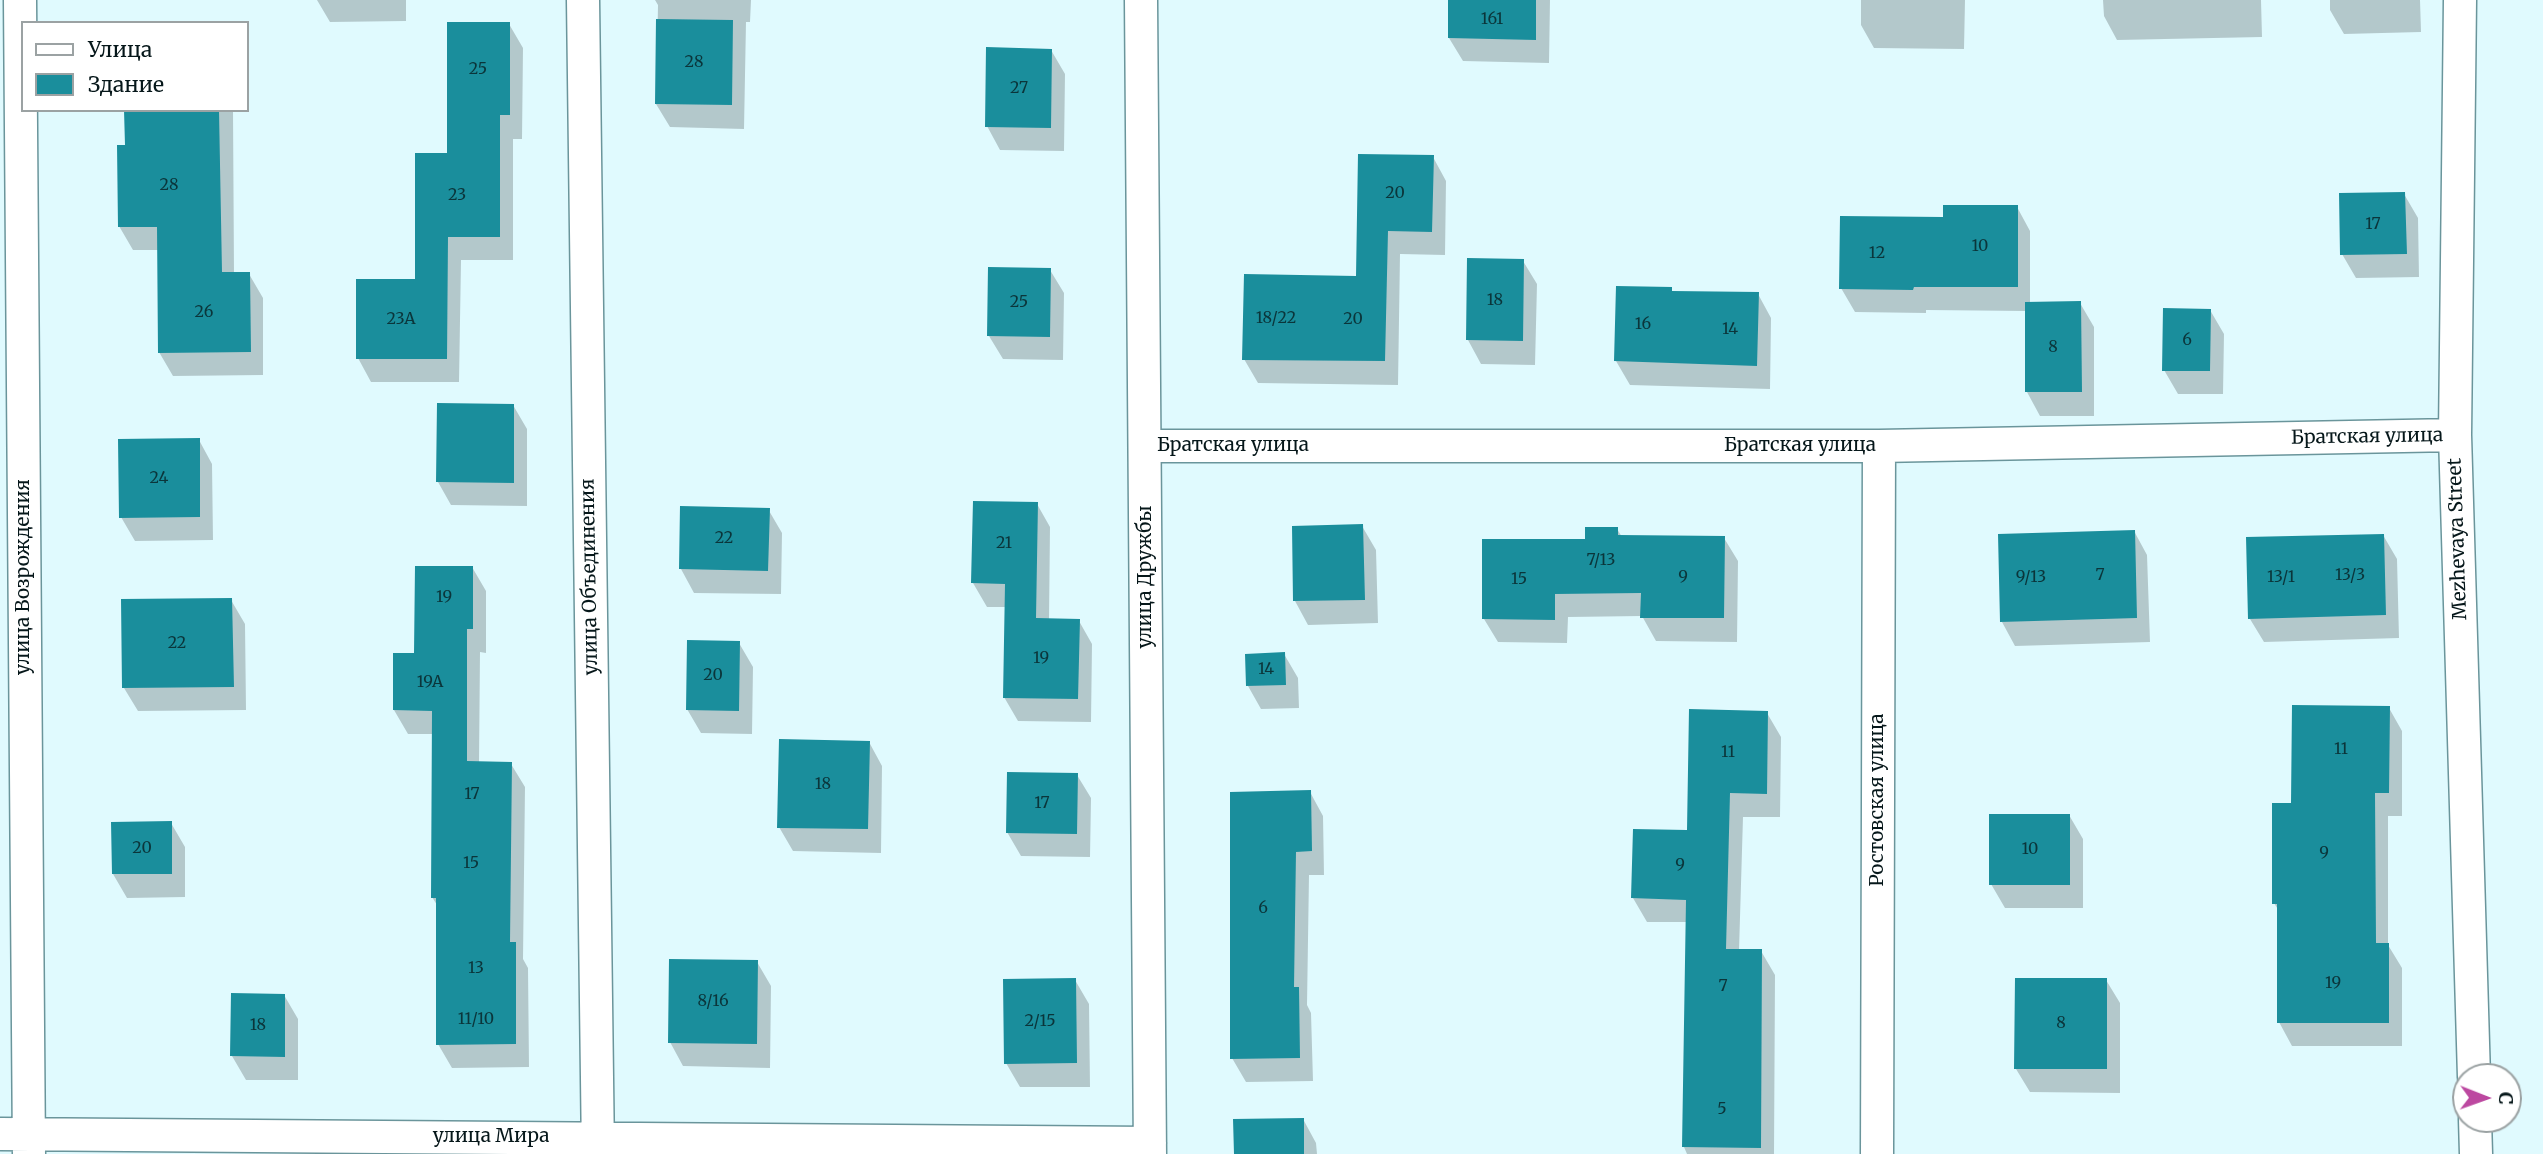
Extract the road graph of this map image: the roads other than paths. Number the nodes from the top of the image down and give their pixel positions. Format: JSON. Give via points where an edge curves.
{"nodes":[{"id":1,"x":20,"y":0,"type":"edge"},
{"id":2,"x":583,"y":0,"type":"edge"},
{"id":3,"x":1141,"y":0,"type":"edge"},
{"id":4,"x":2460,"y":0,"type":"edge"},
{"id":5,"x":2455,"y":435,"type":"junction"},
{"id":6,"x":1145,"y":446,"type":"junction"},
{"id":7,"x":1879,"y":446,"type":"junction"},
{"id":8,"x":2474,"y":1063,"type":"edge"},
{"id":9,"x":2475,"y":1133,"type":"edge"},
{"id":10,"x":19,"y":1141,"type":"edge"},
{"id":11,"x":597,"y":1146,"type":"edge"},
{"id":12,"x":1150,"y":1148,"type":"edge"},
{"id":13,"x":1877,"y":1154,"type":"edge"},
{"id":14,"x":2476,"y":1154,"type":"edge"}],
"edges":[{"from":1,"to":10,"type":"street","name":"улица Возрождения"},
{"from":2,"to":11,"type":"street","name":"улица Объединения"},
{"from":3,"to":6,"type":"street","name":"улица Дружбы"},
{"from":4,"to":5,"type":"street","name":"Mezhevaya Street"},
{"from":5,"to":7,"type":"street","name":"Братская улица"},
{"from":5,"to":8,"type":"street","name":"Mezhevaya Street"},
{"from":6,"to":7,"type":"street","name":"Братская улица"},
{"from":6,"to":12,"type":"street","name":"улица Дружбы"},
{"from":7,"to":13,"type":"street","name":"Ростовская улица"},
{"from":9,"to":14,"type":"street"},
{"from":10,"to":11,"type":"street","name":"улица Мира"},
{"from":11,"to":12,"type":"street","name":"улица Мира"}]}
